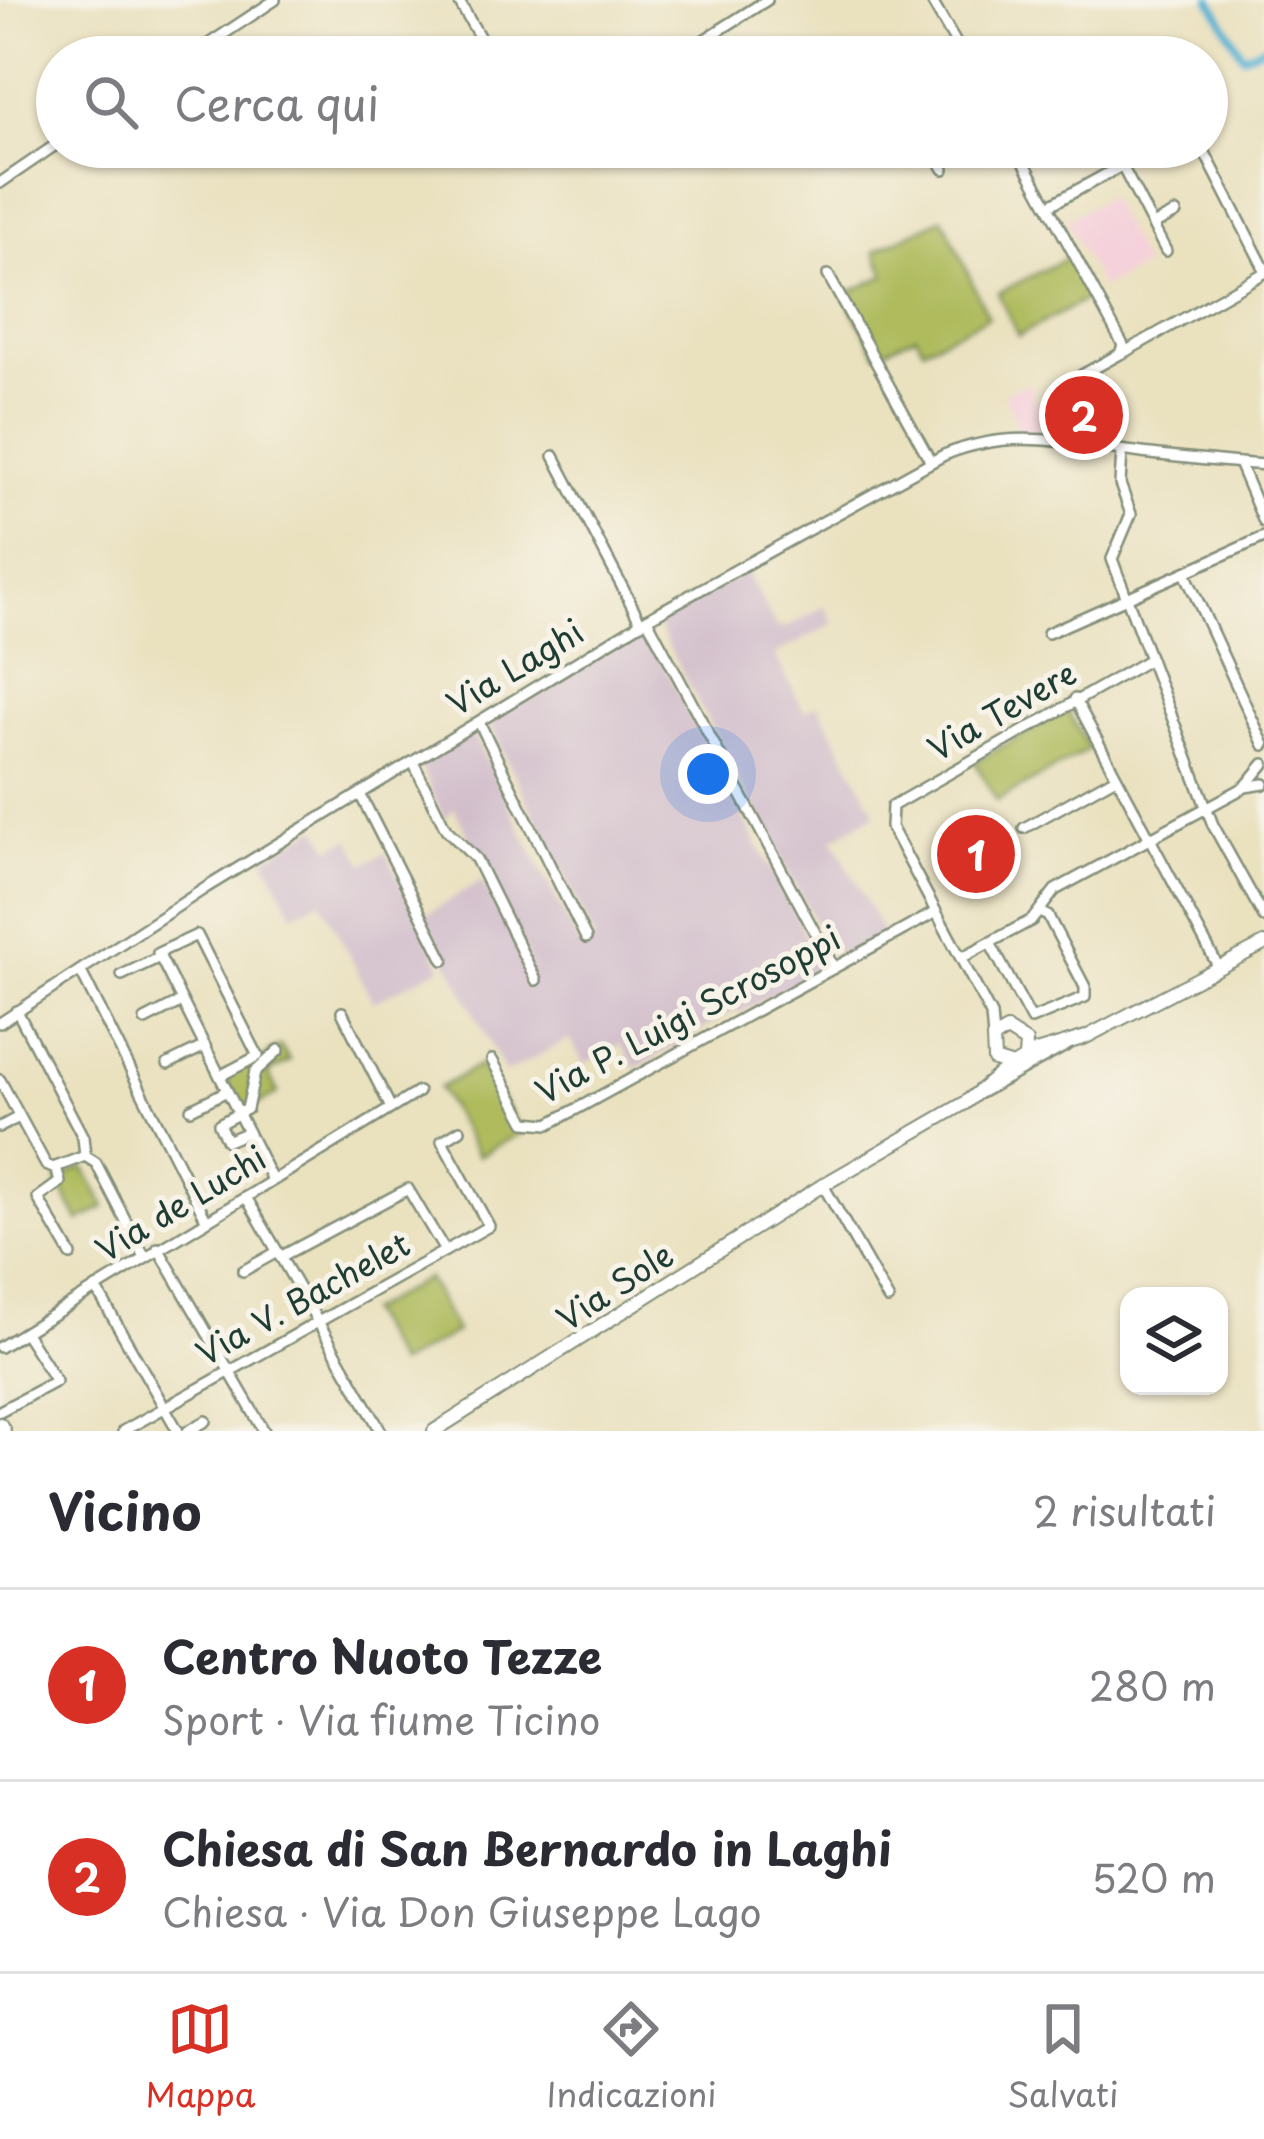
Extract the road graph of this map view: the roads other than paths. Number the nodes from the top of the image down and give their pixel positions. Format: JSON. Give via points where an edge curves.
{"nodes":[{"id":1,"x":275,"y":0,"type":"edge"},
{"id":2,"x":458,"y":0,"type":"edge"},
{"id":3,"x":767,"y":0,"type":"edge"},
{"id":4,"x":931,"y":0,"type":"edge"},
{"id":5,"x":220,"y":36,"type":"edge"},
{"id":6,"x":479,"y":36,"type":"edge"},
{"id":7,"x":710,"y":36,"type":"edge"},
{"id":8,"x":952,"y":36,"type":"edge"},
{"id":9,"x":36,"y":158,"type":"edge"},
{"id":10,"x":1028,"y":168,"type":"edge"},
{"id":11,"x":1118,"y":168,"type":"edge"},
{"id":12,"x":1123,"y":168,"type":"edge"},
{"id":13,"x":1213,"y":168,"type":"edge"},
{"id":14,"x":0,"y":183,"type":"edge"},
{"id":15,"x":1050,"y":205,"type":"junction"},
{"id":16,"x":1176,"y":213,"type":"dead end"},
{"id":17,"x":1153,"y":225,"type":"junction"},
{"id":18,"x":1166,"y":250,"type":"dead end"},
{"id":19,"x":1264,"y":270,"type":"edge"},
{"id":20,"x":828,"y":275,"type":"dead end"},
{"id":21,"x":1120,"y":354,"type":"junction"},
{"id":22,"x":1105,"y":440,"type":"junction"},
{"id":23,"x":554,"y":456,"type":"dead end"},
{"id":24,"x":931,"y":462,"type":"junction"},
{"id":25,"x":1238,"y":463,"type":"junction"},
{"id":26,"x":1264,"y":465,"type":"edge"},
{"id":27,"x":1264,"y":522,"type":"edge"},
{"id":28,"x":1264,"y":537,"type":"edge"},
{"id":29,"x":1185,"y":573,"type":"junction"},
{"id":30,"x":1126,"y":599,"type":"junction"},
{"id":31,"x":644,"y":621,"type":"junction"},
{"id":32,"x":1048,"y":633,"type":"dead end"},
{"id":33,"x":1150,"y":659,"type":"junction"},
{"id":34,"x":1075,"y":699,"type":"junction"},
{"id":35,"x":479,"y":722,"type":"junction"},
{"id":36,"x":1264,"y":745,"type":"edge"},
{"id":37,"x":413,"y":762,"type":"junction"},
{"id":38,"x":1264,"y":764,"type":"edge"},
{"id":39,"x":1114,"y":778,"type":"junction"},
{"id":40,"x":1264,"y":784,"type":"edge"},
{"id":41,"x":1245,"y":787,"type":"junction"},
{"id":42,"x":360,"y":794,"type":"junction"},
{"id":43,"x":1207,"y":808,"type":"junction"},
{"id":44,"x":1024,"y":828,"type":"dead end"},
{"id":45,"x":1146,"y":841,"type":"junction"},
{"id":46,"x":936,"y":912,"type":"junction"},
{"id":47,"x":1039,"y":912,"type":"junction"},
{"id":48,"x":1264,"y":917,"type":"edge"},
{"id":49,"x":586,"y":938,"type":"dead end"},
{"id":50,"x":990,"y":943,"type":"junction"},
{"id":51,"x":1264,"y":944,"type":"edge"},
{"id":52,"x":160,"y":957,"type":"junction"},
{"id":53,"x":961,"y":958,"type":"junction"},
{"id":54,"x":443,"y":960,"type":"dead end"},
{"id":55,"x":1218,"y":966,"type":"junction"},
{"id":56,"x":834,"y":968,"type":"junction"},
{"id":57,"x":81,"y":972,"type":"junction"},
{"id":58,"x":122,"y":976,"type":"dead end"},
{"id":59,"x":536,"y":980,"type":"dead end"},
{"id":60,"x":182,"y":1001,"type":"junction"},
{"id":61,"x":17,"y":1011,"type":"junction"},
{"id":62,"x":342,"y":1012,"type":"dead end"},
{"id":63,"x":991,"y":1016,"type":"junction"},
{"id":64,"x":145,"y":1020,"type":"dead end"},
{"id":65,"x":0,"y":1022,"type":"edge"},
{"id":66,"x":1007,"y":1030,"type":"junction"},
{"id":67,"x":993,"y":1038,"type":"junction"},
{"id":68,"x":1024,"y":1038,"type":"junction"},
{"id":69,"x":1062,"y":1045,"type":"junction"},
{"id":70,"x":205,"y":1046,"type":"junction"},
{"id":71,"x":279,"y":1050,"type":"dead end"},
{"id":72,"x":991,"y":1055,"type":"junction"},
{"id":73,"x":1024,"y":1057,"type":"junction"},
{"id":74,"x":492,"y":1060,"type":"dead end"},
{"id":75,"x":168,"y":1064,"type":"dead end"},
{"id":76,"x":1008,"y":1067,"type":"junction"},
{"id":77,"x":220,"y":1076,"type":"junction"},
{"id":78,"x":0,"y":1080,"type":"edge"},
{"id":79,"x":978,"y":1090,"type":"junction"},
{"id":80,"x":227,"y":1091,"type":"junction"},
{"id":81,"x":418,"y":1092,"type":"dead end"},
{"id":82,"x":392,"y":1108,"type":"junction"},
{"id":83,"x":190,"y":1109,"type":"dead end"},
{"id":84,"x":238,"y":1114,"type":"junction"},
{"id":85,"x":19,"y":1117,"type":"junction"},
{"id":86,"x":0,"y":1127,"type":"edge"},
{"id":87,"x":460,"y":1130,"type":"dead end"},
{"id":88,"x":248,"y":1132,"type":"junction"},
{"id":89,"x":259,"y":1155,"type":"junction"},
{"id":90,"x":85,"y":1156,"type":"junction"},
{"id":91,"x":56,"y":1167,"type":"junction"},
{"id":92,"x":224,"y":1173,"type":"dead end"},
{"id":93,"x":272,"y":1180,"type":"junction"},
{"id":94,"x":823,"y":1185,"type":"junction"},
{"id":95,"x":246,"y":1197,"type":"junction"},
{"id":96,"x":206,"y":1219,"type":"junction"},
{"id":97,"x":158,"y":1248,"type":"junction"},
{"id":98,"x":446,"y":1251,"type":"junction"},
{"id":99,"x":279,"y":1254,"type":"junction"},
{"id":100,"x":71,"y":1255,"type":"dead end"},
{"id":101,"x":144,"y":1256,"type":"junction"},
{"id":102,"x":243,"y":1271,"type":"dead end"},
{"id":103,"x":96,"y":1288,"type":"junction"},
{"id":104,"x":888,"y":1299,"type":"dead end"},
{"id":105,"x":317,"y":1322,"type":"junction"},
{"id":106,"x":25,"y":1333,"type":"junction"},
{"id":107,"x":0,"y":1347,"type":"edge"},
{"id":108,"x":229,"y":1371,"type":"junction"},
{"id":109,"x":165,"y":1407,"type":"junction"},
{"id":110,"x":0,"y":1411,"type":"edge"},
{"id":111,"x":206,"y":1421,"type":"dead end"},
{"id":112,"x":123,"y":1431,"type":"edge"},
{"id":113,"x":178,"y":1431,"type":"edge"},
{"id":114,"x":188,"y":1431,"type":"edge"},
{"id":115,"x":264,"y":1431,"type":"edge"},
{"id":116,"x":381,"y":1431,"type":"edge"},
{"id":117,"x":434,"y":1431,"type":"edge"}],
"edges":[{"from":1,"to":5,"type":"street"},
{"from":2,"to":6,"type":"street"},
{"from":3,"to":7,"type":"street"},
{"from":4,"to":8,"type":"street"},
{"from":9,"to":14,"type":"street"},
{"from":10,"to":15,"type":"street"},
{"from":11,"to":15,"type":"street"},
{"from":12,"to":17,"type":"street"},
{"from":13,"to":19,"type":"street"},
{"from":15,"to":21,"type":"street","via":[[1119,333]]},
{"from":16,"to":17,"type":"street"},
{"from":17,"to":18,"type":"street"},
{"from":19,"to":21,"type":"street"},
{"from":20,"to":24,"type":"street"},
{"from":21,"to":22,"type":"street","via":[[1082,375]]},
{"from":22,"to":24,"type":"street","name":"Via Laghi","via":[[996,438]]},
{"from":22,"to":25,"type":"street","name":"Via Laghi"},
{"from":22,"to":30,"type":"street","via":[[1131,514],[1112,559]]},
{"from":23,"to":31,"type":"street"},
{"from":24,"to":31,"type":"street","name":"Via Laghi"},
{"from":25,"to":26,"type":"street","name":"Via Laghi"},
{"from":25,"to":27,"type":"street"},
{"from":28,"to":29,"type":"street"},
{"from":29,"to":30,"type":"street"},
{"from":29,"to":36,"type":"street"},
{"from":30,"to":32,"type":"street"},
{"from":30,"to":33,"type":"street"},
{"from":31,"to":35,"type":"street","name":"Via Laghi"},
{"from":31,"to":56,"type":"street"},
{"from":33,"to":34,"type":"street","name":"Via Tevere"},
{"from":33,"to":43,"type":"street"},
{"from":34,"to":39,"type":"street"},
{"from":34,"to":46,"type":"street","name":"Via Tevere","via":[[902,798],[888,816]]},
{"from":35,"to":37,"type":"street","name":"Via Laghi"},
{"from":35,"to":49,"type":"street"},
{"from":37,"to":42,"type":"street","name":"Via Laghi"},
{"from":37,"to":59,"type":"street","via":[[446,829],[476,859]]},
{"from":38,"to":41,"type":"street"},
{"from":39,"to":44,"type":"street"},
{"from":39,"to":45,"type":"street"},
{"from":40,"to":41,"type":"street"},
{"from":41,"to":43,"type":"street"},
{"from":42,"to":54,"type":"street"},
{"from":42,"to":57,"type":"street","name":"Via Laghi"},
{"from":43,"to":45,"type":"street"},
{"from":43,"to":48,"type":"street"},
{"from":45,"to":47,"type":"street","via":[[1055,890]]},
{"from":45,"to":55,"type":"street"},
{"from":46,"to":53,"type":"street"},
{"from":46,"to":56,"type":"street","name":"Via P. Luigi Scrosoppi"},
{"from":47,"to":50,"type":"street"},
{"from":47,"to":50,"type":"street","via":[[1048,916],[1084,997],[1031,1019]]},
{"from":50,"to":53,"type":"street"},
{"from":51,"to":55,"type":"main road"},
{"from":52,"to":58,"type":"street"},
{"from":52,"to":60,"type":"street"},
{"from":52,"to":77,"type":"street","via":[[197,935],[258,1056]]},
{"from":53,"to":63,"type":"street"},
{"from":55,"to":69,"type":"main road"},
{"from":56,"to":74,"type":"street","name":"Via P. Luigi Scrosoppi","via":[[549,1124],[526,1122]]},
{"from":57,"to":61,"type":"street","name":"Via Laghi"},
{"from":57,"to":96,"type":"street"},
{"from":60,"to":64,"type":"street"},
{"from":60,"to":70,"type":"street"},
{"from":61,"to":65,"type":"street","name":"Via Laghi"},
{"from":61,"to":90,"type":"street"},
{"from":62,"to":82,"type":"street"},
{"from":63,"to":66,"type":"street"},
{"from":63,"to":67,"type":"street"},
{"from":66,"to":67,"type":"main road"},
{"from":66,"to":68,"type":"main road"},
{"from":67,"to":72,"type":"main road"},
{"from":68,"to":69,"type":"main road"},
{"from":68,"to":73,"type":"main road"},
{"from":69,"to":73,"type":"main road"},
{"from":69,"to":79,"type":"street","via":[[1027,1072]]},
{"from":70,"to":75,"type":"street"},
{"from":70,"to":77,"type":"street"},
{"from":71,"to":84,"type":"street","via":[[255,1072]]},
{"from":72,"to":76,"type":"main road"},
{"from":72,"to":79,"type":"main road"},
{"from":73,"to":76,"type":"main road"},
{"from":76,"to":79,"type":"main road","name":"Via Sole"},
{"from":77,"to":80,"type":"street"},
{"from":78,"to":85,"type":"street"},
{"from":79,"to":94,"type":"main road","name":"Via Sole"},
{"from":80,"to":83,"type":"street"},
{"from":80,"to":84,"type":"street"},
{"from":81,"to":82,"type":"street","name":"Via de Luchi"},
{"from":82,"to":93,"type":"street","name":"Via de Luchi"},
{"from":84,"to":88,"type":"street"},
{"from":84,"to":88,"type":"street","via":[[219,1124],[227,1141]]},
{"from":85,"to":86,"type":"street"},
{"from":85,"to":91,"type":"street","via":[[43,1163]]},
{"from":87,"to":98,"type":"street","via":[[442,1141],[489,1226]]},
{"from":88,"to":89,"type":"street"},
{"from":89,"to":92,"type":"street"},
{"from":89,"to":93,"type":"street"},
{"from":90,"to":91,"type":"street"},
{"from":90,"to":101,"type":"street"},
{"from":91,"to":100,"type":"street","via":[[60,1182],[38,1198]]},
{"from":93,"to":95,"type":"street","name":"Via de Luchi"},
{"from":94,"to":104,"type":"street"},
{"from":94,"to":117,"type":"main road","name":"Via Sole"},
{"from":95,"to":96,"type":"street","name":"Via de Luchi"},
{"from":95,"to":99,"type":"street"},
{"from":96,"to":97,"type":"street","name":"Via de Luchi"},
{"from":97,"to":101,"type":"street","name":"Via de Luchi"},
{"from":97,"to":108,"type":"street"},
{"from":98,"to":99,"type":"street","name":"Via V. Bachelet","via":[[408,1189]]},
{"from":98,"to":105,"type":"street","name":"Via V. Bachelet"},
{"from":99,"to":102,"type":"street"},
{"from":99,"to":105,"type":"street"},
{"from":101,"to":103,"type":"street","name":"Via de Luchi"},
{"from":103,"to":106,"type":"street","name":"Via de Luchi"},
{"from":103,"to":109,"type":"street"},
{"from":105,"to":108,"type":"street","name":"Via V. Bachelet"},
{"from":105,"to":116,"type":"street"},
{"from":106,"to":107,"type":"street","name":"Via de Luchi"},
{"from":106,"to":110,"type":"street","via":[[56,1381]]},
{"from":108,"to":109,"type":"street","name":"Via V. Bachelet"},
{"from":108,"to":115,"type":"street"},
{"from":109,"to":112,"type":"street","name":"Via V. Bachelet"},
{"from":109,"to":113,"type":"street"},
{"from":111,"to":114,"type":"street"}]}
